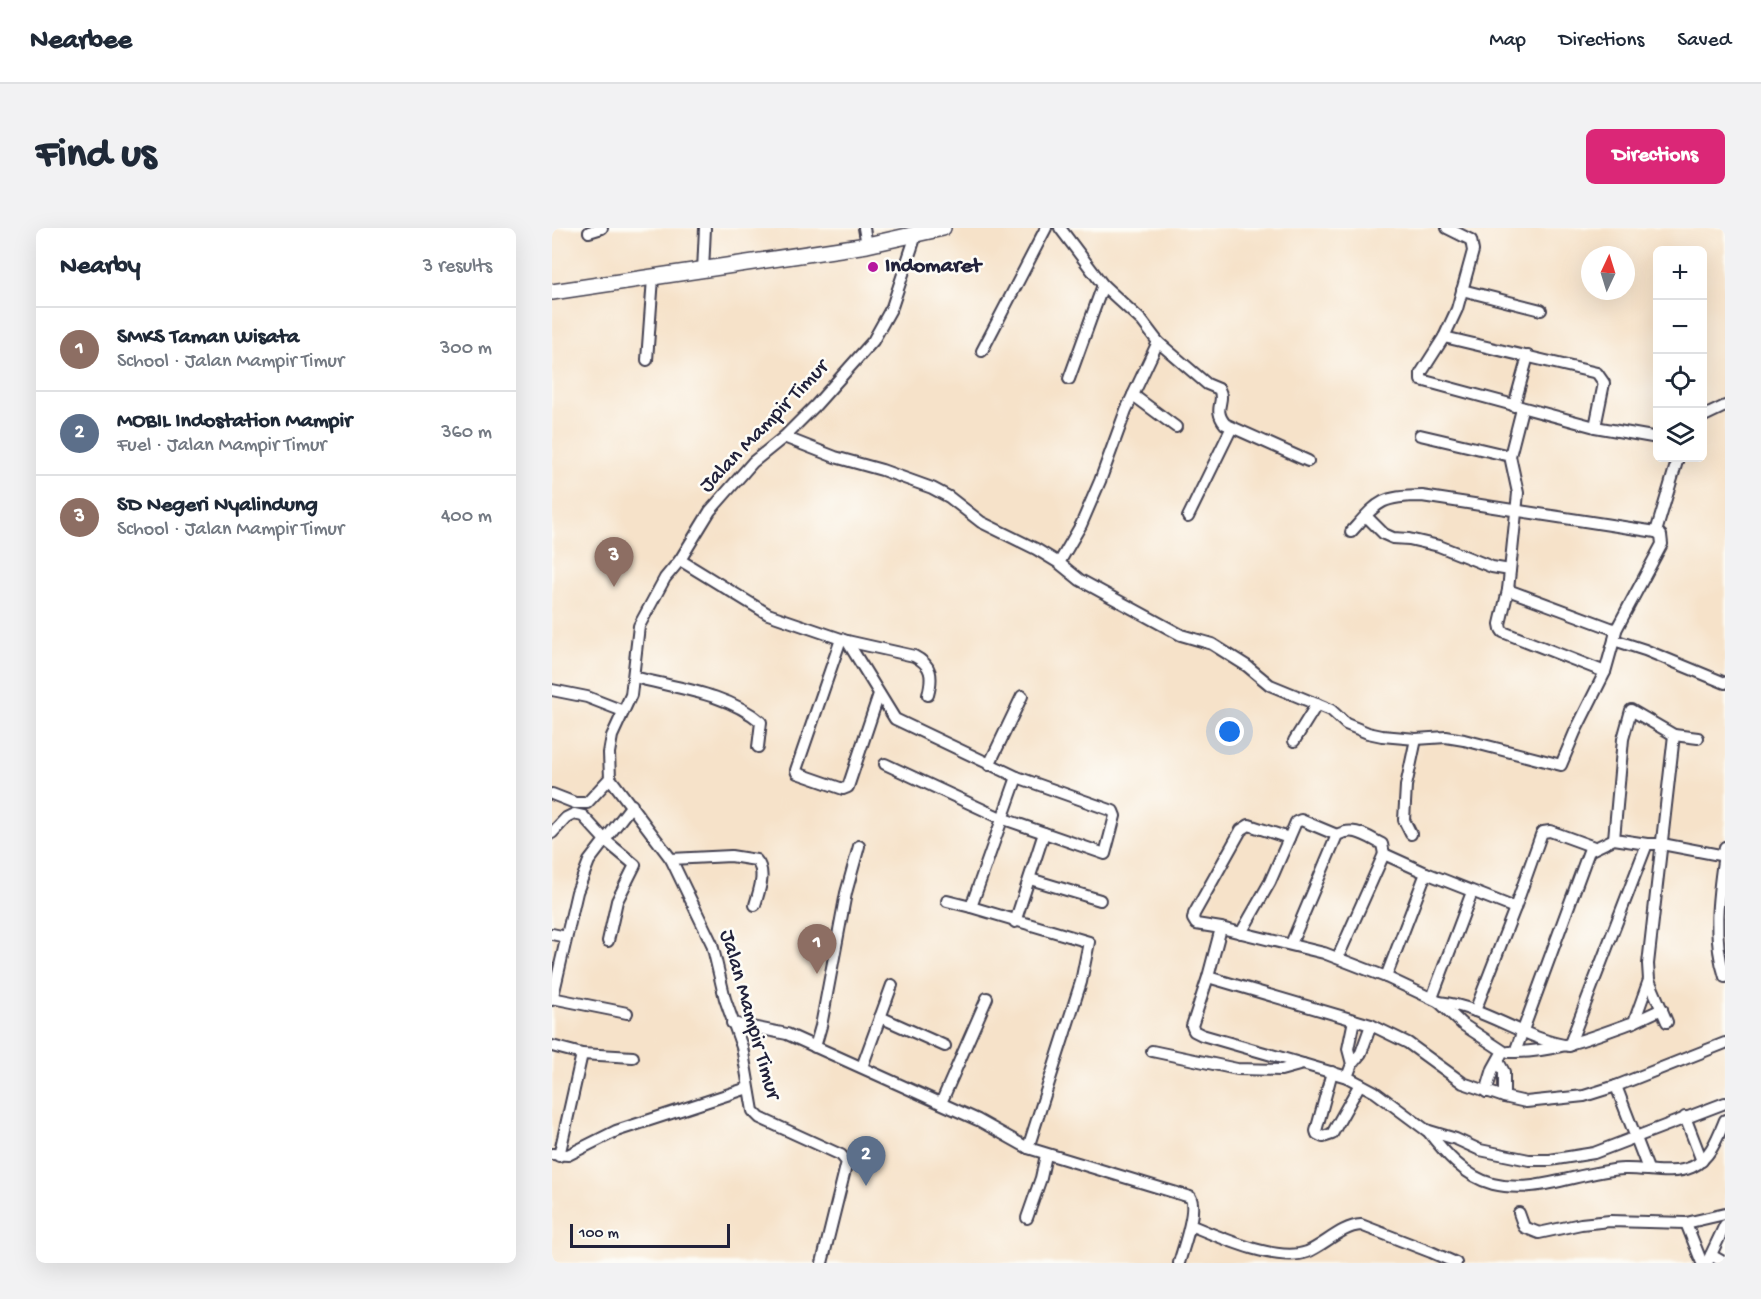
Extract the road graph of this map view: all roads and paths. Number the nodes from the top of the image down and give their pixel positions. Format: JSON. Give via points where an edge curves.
{"nodes":[{"id":1,"x":602,"y":228,"type":"edge"},
{"id":2,"x":705,"y":228,"type":"edge"},
{"id":3,"x":864,"y":228,"type":"edge"},
{"id":4,"x":943,"y":228,"type":"edge"},
{"id":5,"x":1046,"y":228,"type":"edge"},
{"id":6,"x":1060,"y":228,"type":"edge"},
{"id":7,"x":1447,"y":228,"type":"edge"},
{"id":8,"x":589,"y":232,"type":"dead end"},
{"id":9,"x":916,"y":235,"type":"junction"},
{"id":10,"x":867,"y":245,"type":"junction"},
{"id":11,"x":703,"y":271,"type":"junction"},
{"id":12,"x":653,"y":278,"type":"junction"},
{"id":13,"x":1103,"y":285,"type":"junction"},
{"id":14,"x":1462,"y":291,"type":"junction"},
{"id":15,"x":552,"y":292,"type":"edge"},
{"id":16,"x":1541,"y":310,"type":"dead end"},
{"id":17,"x":1444,"y":337,"type":"junction"},
{"id":18,"x":1158,"y":342,"type":"junction"},
{"id":19,"x":982,"y":351,"type":"dead end"},
{"id":20,"x":1528,"y":356,"type":"junction"},
{"id":21,"x":647,"y":360,"type":"dead end"},
{"id":22,"x":1069,"y":379,"type":"dead end"},
{"id":23,"x":1133,"y":395,"type":"junction"},
{"id":24,"x":1725,"y":406,"type":"edge"},
{"id":25,"x":1518,"y":407,"type":"junction"},
{"id":26,"x":1707,"y":415,"type":"edge"},
{"id":27,"x":1176,"y":427,"type":"dead end"},
{"id":28,"x":1595,"y":427,"type":"junction"},
{"id":29,"x":1231,"y":429,"type":"junction"},
{"id":30,"x":1420,"y":435,"type":"dead end"},
{"id":31,"x":784,"y":437,"type":"junction"},
{"id":32,"x":1653,"y":437,"type":"edge"},
{"id":33,"x":1510,"y":456,"type":"junction"},
{"id":34,"x":1308,"y":461,"type":"dead end"},
{"id":35,"x":1677,"y":462,"type":"edge"},
{"id":36,"x":1517,"y":510,"type":"junction"},
{"id":37,"x":1366,"y":516,"type":"junction"},
{"id":38,"x":1188,"y":517,"type":"dead end"},
{"id":39,"x":1351,"y":532,"type":"dead end"},
{"id":40,"x":1656,"y":532,"type":"junction"},
{"id":41,"x":680,"y":560,"type":"junction"},
{"id":42,"x":1059,"y":563,"type":"junction"},
{"id":43,"x":1510,"y":570,"type":"junction"},
{"id":44,"x":1508,"y":590,"type":"junction"},
{"id":45,"x":1615,"y":635,"type":"junction"},
{"id":46,"x":844,"y":640,"type":"junction"},
{"id":47,"x":1605,"y":672,"type":"junction"},
{"id":48,"x":634,"y":677,"type":"junction"},
{"id":49,"x":1725,"y":683,"type":"edge"},
{"id":50,"x":552,"y":690,"type":"edge"},
{"id":51,"x":879,"y":694,"type":"junction"},
{"id":52,"x":928,"y":695,"type":"dead end"},
{"id":53,"x":1022,"y":696,"type":"dead end"},
{"id":54,"x":1317,"y":704,"type":"junction"},
{"id":55,"x":623,"y":711,"type":"junction"},
{"id":56,"x":1674,"y":735,"type":"junction"},
{"id":57,"x":1698,"y":738,"type":"dead end"},
{"id":58,"x":1416,"y":739,"type":"junction"},
{"id":59,"x":1294,"y":741,"type":"dead end"},
{"id":60,"x":758,"y":747,"type":"dead end"},
{"id":61,"x":885,"y":764,"type":"dead end"},
{"id":62,"x":989,"y":765,"type":"junction"},
{"id":63,"x":1017,"y":777,"type":"junction"},
{"id":64,"x":610,"y":778,"type":"junction"},
{"id":65,"x":552,"y":794,"type":"edge"},
{"id":66,"x":632,"y":805,"type":"junction"},
{"id":67,"x":1001,"y":818,"type":"junction"},
{"id":68,"x":552,"y":833,"type":"edge"},
{"id":69,"x":1044,"y":833,"type":"junction"},
{"id":70,"x":1412,"y":834,"type":"dead end"},
{"id":71,"x":1337,"y":835,"type":"junction"},
{"id":72,"x":1289,"y":838,"type":"junction"},
{"id":73,"x":1614,"y":839,"type":"junction"},
{"id":74,"x":605,"y":840,"type":"junction"},
{"id":75,"x":1647,"y":844,"type":"junction"},
{"id":76,"x":1662,"y":844,"type":"junction"},
{"id":77,"x":859,"y":846,"type":"dead end"},
{"id":78,"x":1594,"y":847,"type":"junction"},
{"id":79,"x":1725,"y":853,"type":"edge"},
{"id":80,"x":1384,"y":854,"type":"junction"},
{"id":81,"x":671,"y":859,"type":"junction"},
{"id":82,"x":1426,"y":873,"type":"junction"},
{"id":83,"x":1030,"y":879,"type":"junction"},
{"id":84,"x":1472,"y":892,"type":"junction"},
{"id":85,"x":1100,"y":900,"type":"dead end"},
{"id":86,"x":947,"y":901,"type":"dead end"},
{"id":87,"x":755,"y":905,"type":"dead end"},
{"id":88,"x":971,"y":907,"type":"junction"},
{"id":89,"x":1515,"y":908,"type":"junction"},
{"id":90,"x":1015,"y":921,"type":"junction"},
{"id":91,"x":1221,"y":928,"type":"junction"},
{"id":92,"x":1241,"y":933,"type":"junction"},
{"id":93,"x":552,"y":934,"type":"edge"},
{"id":94,"x":566,"y":937,"type":"junction"},
{"id":95,"x":608,"y":941,"type":"dead end"},
{"id":96,"x":1291,"y":944,"type":"junction"},
{"id":97,"x":1338,"y":957,"type":"junction"},
{"id":98,"x":1725,"y":976,"type":"edge"},
{"id":99,"x":1208,"y":977,"type":"junction"},
{"id":100,"x":1386,"y":977,"type":"junction"},
{"id":101,"x":1649,"y":980,"type":"junction"},
{"id":102,"x":891,"y":985,"type":"dead end"},
{"id":103,"x":987,"y":998,"type":"dead end"},
{"id":104,"x":552,"y":999,"type":"edge"},
{"id":105,"x":1435,"y":1000,"type":"junction"},
{"id":106,"x":1662,"y":1009,"type":"junction"},
{"id":107,"x":1475,"y":1011,"type":"junction"},
{"id":108,"x":627,"y":1013,"type":"dead end"},
{"id":109,"x":880,"y":1017,"type":"junction"},
{"id":110,"x":1354,"y":1020,"type":"junction"},
{"id":111,"x":1634,"y":1022,"type":"junction"},
{"id":112,"x":1667,"y":1022,"type":"dead end"},
{"id":113,"x":732,"y":1023,"type":"junction"},
{"id":114,"x":1371,"y":1025,"type":"junction"},
{"id":115,"x":1522,"y":1033,"type":"junction"},
{"id":116,"x":1725,"y":1043,"type":"edge"},
{"id":117,"x":552,"y":1046,"type":"edge"},
{"id":118,"x":945,"y":1046,"type":"dead end"},
{"id":119,"x":1569,"y":1046,"type":"junction"},
{"id":120,"x":815,"y":1047,"type":"junction"},
{"id":121,"x":1152,"y":1051,"type":"dead end"},
{"id":122,"x":1515,"y":1052,"type":"junction"},
{"id":123,"x":582,"y":1054,"type":"junction"},
{"id":124,"x":1501,"y":1056,"type":"junction"},
{"id":125,"x":633,"y":1057,"type":"dead end"},
{"id":126,"x":1303,"y":1064,"type":"junction"},
{"id":127,"x":1352,"y":1064,"type":"junction"},
{"id":128,"x":862,"y":1067,"type":"junction"},
{"id":129,"x":1332,"y":1072,"type":"junction"},
{"id":130,"x":1347,"y":1077,"type":"junction"},
{"id":131,"x":1360,"y":1084,"type":"junction"},
{"id":132,"x":1616,"y":1086,"type":"junction"},
{"id":133,"x":748,"y":1088,"type":"junction"},
{"id":134,"x":1486,"y":1092,"type":"junction"},
{"id":135,"x":1504,"y":1097,"type":"junction"},
{"id":136,"x":941,"y":1103,"type":"junction"},
{"id":137,"x":1725,"y":1103,"type":"edge"},
{"id":138,"x":1685,"y":1117,"type":"junction"},
{"id":139,"x":1725,"y":1120,"type":"edge"},
{"id":140,"x":1426,"y":1130,"type":"junction"},
{"id":141,"x":1636,"y":1137,"type":"junction"},
{"id":142,"x":1028,"y":1148,"type":"junction"},
{"id":143,"x":555,"y":1155,"type":"edge"},
{"id":144,"x":1046,"y":1155,"type":"junction"},
{"id":145,"x":1702,"y":1161,"type":"junction"},
{"id":146,"x":1648,"y":1169,"type":"junction"},
{"id":147,"x":1518,"y":1213,"type":"dead end"},
{"id":148,"x":1725,"y":1214,"type":"edge"},
{"id":149,"x":1027,"y":1218,"type":"dead end"},
{"id":150,"x":1686,"y":1223,"type":"junction"},
{"id":151,"x":1190,"y":1225,"type":"junction"},
{"id":152,"x":1725,"y":1225,"type":"edge"},
{"id":153,"x":1709,"y":1259,"type":"edge"},
{"id":154,"x":822,"y":1263,"type":"edge"},
{"id":155,"x":1179,"y":1263,"type":"edge"},
{"id":156,"x":1456,"y":1263,"type":"edge"},
{"id":157,"x":1702,"y":1263,"type":"edge"},
{"id":158,"x":1725,"y":1263,"type":"edge"}],
"edges":[{"from":1,"to":8,"type":"street"},
{"from":2,"to":11,"type":"street"},
{"from":3,"to":10,"type":"street"},
{"from":4,"to":9,"type":"street"},
{"from":5,"to":19,"type":"street"},
{"from":6,"to":13,"type":"street"},
{"from":7,"to":14,"type":"street","via":[[1473,243]]},
{"from":9,"to":10,"type":"street"},
{"from":9,"to":31,"type":"street","name":"Jalan Mampir Timur","via":[[892,307],[873,341]]},
{"from":10,"to":11,"type":"street"},
{"from":11,"to":12,"type":"street"},
{"from":12,"to":15,"type":"street"},
{"from":12,"to":21,"type":"street"},
{"from":13,"to":18,"type":"street","via":[[1142,321]]},
{"from":13,"to":22,"type":"street"},
{"from":14,"to":16,"type":"street"},
{"from":14,"to":17,"type":"street"},
{"from":17,"to":20,"type":"street"},
{"from":17,"to":25,"type":"street","via":[[1421,373],[1421,380]]},
{"from":18,"to":23,"type":"street"},
{"from":18,"to":29,"type":"street","via":[[1207,384],[1219,388],[1220,418]]},
{"from":20,"to":25,"type":"street"},
{"from":20,"to":28,"type":"street","via":[[1600,375],[1604,383]]},
{"from":23,"to":27,"type":"street"},
{"from":23,"to":42,"type":"street","via":[[1096,490]]},
{"from":24,"to":26,"type":"street"},
{"from":25,"to":28,"type":"street"},
{"from":25,"to":33,"type":"street"},
{"from":28,"to":32,"type":"street"},
{"from":29,"to":34,"type":"street"},
{"from":29,"to":38,"type":"street"},
{"from":30,"to":33,"type":"street"},
{"from":31,"to":41,"type":"street","name":"Jalan Mampir Timur","via":[[753,462],[710,511]]},
{"from":31,"to":42,"type":"street","via":[[932,488],[981,522]]},
{"from":33,"to":36,"type":"street","via":[[1518,493]]},
{"from":35,"to":40,"type":"street"},
{"from":36,"to":37,"type":"street","via":[[1397,496],[1383,501]]},
{"from":36,"to":40,"type":"street"},
{"from":36,"to":43,"type":"street"},
{"from":37,"to":39,"type":"street"},
{"from":37,"to":43,"type":"street","via":[[1384,534],[1438,546]]},
{"from":40,"to":45,"type":"street","via":[[1662,544]]},
{"from":41,"to":46,"type":"street","via":[[768,614]]},
{"from":41,"to":48,"type":"street","name":"Jalan Mampir Timur","via":[[665,578],[639,626]]},
{"from":42,"to":54,"type":"street","via":[[1080,580],[1181,635],[1212,644],[1270,685]]},
{"from":43,"to":44,"type":"street"},
{"from":44,"to":45,"type":"street"},
{"from":44,"to":47,"type":"street","via":[[1500,624],[1503,632]]},
{"from":45,"to":47,"type":"street"},
{"from":45,"to":49,"type":"street"},
{"from":46,"to":51,"type":"street"},
{"from":46,"to":51,"type":"street","via":[[797,773],[848,788]]},
{"from":46,"to":52,"type":"street","via":[[922,660],[932,676]]},
{"from":47,"to":58,"type":"street","via":[[1561,765],[1464,740]]},
{"from":48,"to":55,"type":"street","name":"Jalan Mampir Timur"},
{"from":48,"to":60,"type":"street","via":[[706,695],[753,715],[761,722]]},
{"from":50,"to":55,"type":"street","via":[[587,697]]},
{"from":51,"to":62,"type":"street","via":[[895,719]]},
{"from":53,"to":62,"type":"street"},
{"from":54,"to":58,"type":"street","via":[[1368,734]]},
{"from":54,"to":59,"type":"street"},
{"from":55,"to":64,"type":"street","name":"Jalan Mampir Timur","via":[[610,744]]},
{"from":56,"to":57,"type":"street"},
{"from":56,"to":73,"type":"street","via":[[1631,710],[1623,739]]},
{"from":56,"to":76,"type":"street"},
{"from":58,"to":70,"type":"street","via":[[1406,786],[1404,820]]},
{"from":61,"to":67,"type":"street"},
{"from":62,"to":63,"type":"street"},
{"from":63,"to":67,"type":"street"},
{"from":63,"to":69,"type":"street","via":[[1115,813],[1105,854]]},
{"from":64,"to":65,"type":"street","via":[[587,803]]},
{"from":64,"to":66,"type":"street","name":"Jalan Mampir Timur"},
{"from":66,"to":74,"type":"street"},
{"from":66,"to":81,"type":"street","name":"Jalan Mampir Timur"},
{"from":67,"to":69,"type":"street"},
{"from":67,"to":88,"type":"street"},
{"from":68,"to":74,"type":"street","via":[[574,814],[583,816]]},
{"from":69,"to":83,"type":"street"},
{"from":71,"to":72,"type":"street","via":[[1301,820],[1294,825]]},
{"from":71,"to":80,"type":"street","via":[[1355,831],[1382,844]]},
{"from":71,"to":96,"type":"street"},
{"from":72,"to":91,"type":"street","via":[[1249,825],[1242,830],[1193,919],[1196,924]]},
{"from":72,"to":92,"type":"street","via":[[1266,892]]},
{"from":73,"to":75,"type":"street"},
{"from":73,"to":78,"type":"street"},
{"from":74,"to":94,"type":"street","via":[[590,861],[577,892]]},
{"from":74,"to":95,"type":"street","via":[[634,866],[617,901]]},
{"from":75,"to":76,"type":"street"},
{"from":75,"to":119,"type":"street"},
{"from":76,"to":79,"type":"street"},
{"from":76,"to":101,"type":"street","via":[[1650,934]]},
{"from":77,"to":120,"type":"street"},
{"from":78,"to":89,"type":"street","via":[[1543,832]]},
{"from":78,"to":115,"type":"street","via":[[1586,856]]},
{"from":79,"to":98,"type":"street","via":[[1717,920]]},
{"from":80,"to":82,"type":"street"},
{"from":80,"to":97,"type":"street"},
{"from":81,"to":87,"type":"street","via":[[731,856],[756,860],[761,883]]},
{"from":81,"to":113,"type":"street","name":"Jalan Mampir Timur","via":[[712,945]]},
{"from":82,"to":84,"type":"street"},
{"from":82,"to":100,"type":"street"},
{"from":83,"to":85,"type":"street"},
{"from":83,"to":90,"type":"street"},
{"from":84,"to":89,"type":"street"},
{"from":84,"to":105,"type":"street"},
{"from":86,"to":88,"type":"street"},
{"from":88,"to":90,"type":"street"},
{"from":89,"to":107,"type":"street"},
{"from":90,"to":142,"type":"street","via":[[1089,942],[1081,982]]},
{"from":91,"to":92,"type":"street"},
{"from":91,"to":99,"type":"street"},
{"from":92,"to":96,"type":"street"},
{"from":93,"to":94,"type":"street"},
{"from":94,"to":104,"type":"street"},
{"from":96,"to":97,"type":"street"},
{"from":97,"to":100,"type":"street"},
{"from":99,"to":110,"type":"street"},
{"from":99,"to":126,"type":"street","via":[[1192,1026],[1194,1031]]},
{"from":100,"to":105,"type":"street"},
{"from":101,"to":106,"type":"street"},
{"from":101,"to":111,"type":"street"},
{"from":102,"to":109,"type":"street"},
{"from":103,"to":136,"type":"street"},
{"from":104,"to":108,"type":"street"},
{"from":105,"to":107,"type":"street"},
{"from":105,"to":124,"type":"street"},
{"from":106,"to":111,"type":"street"},
{"from":106,"to":112,"type":"street"},
{"from":107,"to":115,"type":"street"},
{"from":109,"to":118,"type":"street"},
{"from":109,"to":128,"type":"street"},
{"from":110,"to":114,"type":"street"},
{"from":110,"to":127,"type":"street","via":[[1348,1049]]},
{"from":111,"to":119,"type":"street"},
{"from":113,"to":120,"type":"street","via":[[787,1034]]},
{"from":113,"to":133,"type":"street","name":"Jalan Mampir Timur","via":[[742,1047]]},
{"from":114,"to":127,"type":"street","via":[[1361,1053]]},
{"from":114,"to":134,"type":"street","via":[[1408,1043],[1463,1083]]},
{"from":115,"to":119,"type":"street"},
{"from":115,"to":122,"type":"street"},
{"from":116,"to":132,"type":"street"},
{"from":117,"to":123,"type":"street"},
{"from":119,"to":122,"type":"street"},
{"from":120,"to":128,"type":"street"},
{"from":121,"to":126,"type":"street","via":[[1237,1069],[1281,1070]]},
{"from":122,"to":124,"type":"street"},
{"from":123,"to":125,"type":"street"},
{"from":123,"to":143,"type":"street"},
{"from":124,"to":134,"type":"street"},
{"from":124,"to":135,"type":"street"},
{"from":126,"to":129,"type":"street"},
{"from":127,"to":130,"type":"street"},
{"from":128,"to":136,"type":"street"},
{"from":129,"to":130,"type":"street"},
{"from":129,"to":131,"type":"street","via":[[1316,1131],[1323,1137],[1332,1134]]},
{"from":130,"to":131,"type":"street"},
{"from":131,"to":140,"type":"street"},
{"from":132,"to":135,"type":"street","via":[[1584,1096],[1551,1100],[1526,1102]]},
{"from":132,"to":141,"type":"street"},
{"from":133,"to":143,"type":"street","via":[[616,1131],[568,1155]]},
{"from":133,"to":154,"type":"street","name":"Jalan Mampir Timur","via":[[753,1111],[760,1118],[841,1155],[847,1162]]},
{"from":134,"to":135,"type":"street"},
{"from":136,"to":142,"type":"street"},
{"from":137,"to":138,"type":"street"},
{"from":138,"to":141,"type":"street"},
{"from":138,"to":145,"type":"street"},
{"from":139,"to":145,"type":"street"},
{"from":140,"to":141,"type":"street","via":[[1480,1150],[1529,1160],[1594,1154]]},
{"from":140,"to":146,"type":"street","via":[[1477,1178],[1495,1184],[1535,1185],[1609,1170]]},
{"from":141,"to":146,"type":"street"},
{"from":142,"to":144,"type":"street"},
{"from":144,"to":149,"type":"street"},
{"from":144,"to":151,"type":"street","via":[[1190,1197]]},
{"from":145,"to":146,"type":"street","via":[[1673,1172]]},
{"from":147,"to":150,"type":"street","via":[[1524,1227],[1539,1233],[1610,1221]]},
{"from":148,"to":150,"type":"street"},
{"from":150,"to":157,"type":"street"},
{"from":151,"to":155,"type":"street"},
{"from":151,"to":156,"type":"street","via":[[1241,1246],[1294,1256],[1361,1225]]},
{"from":152,"to":153,"type":"street"},
{"from":153,"to":158,"type":"street"}]}
